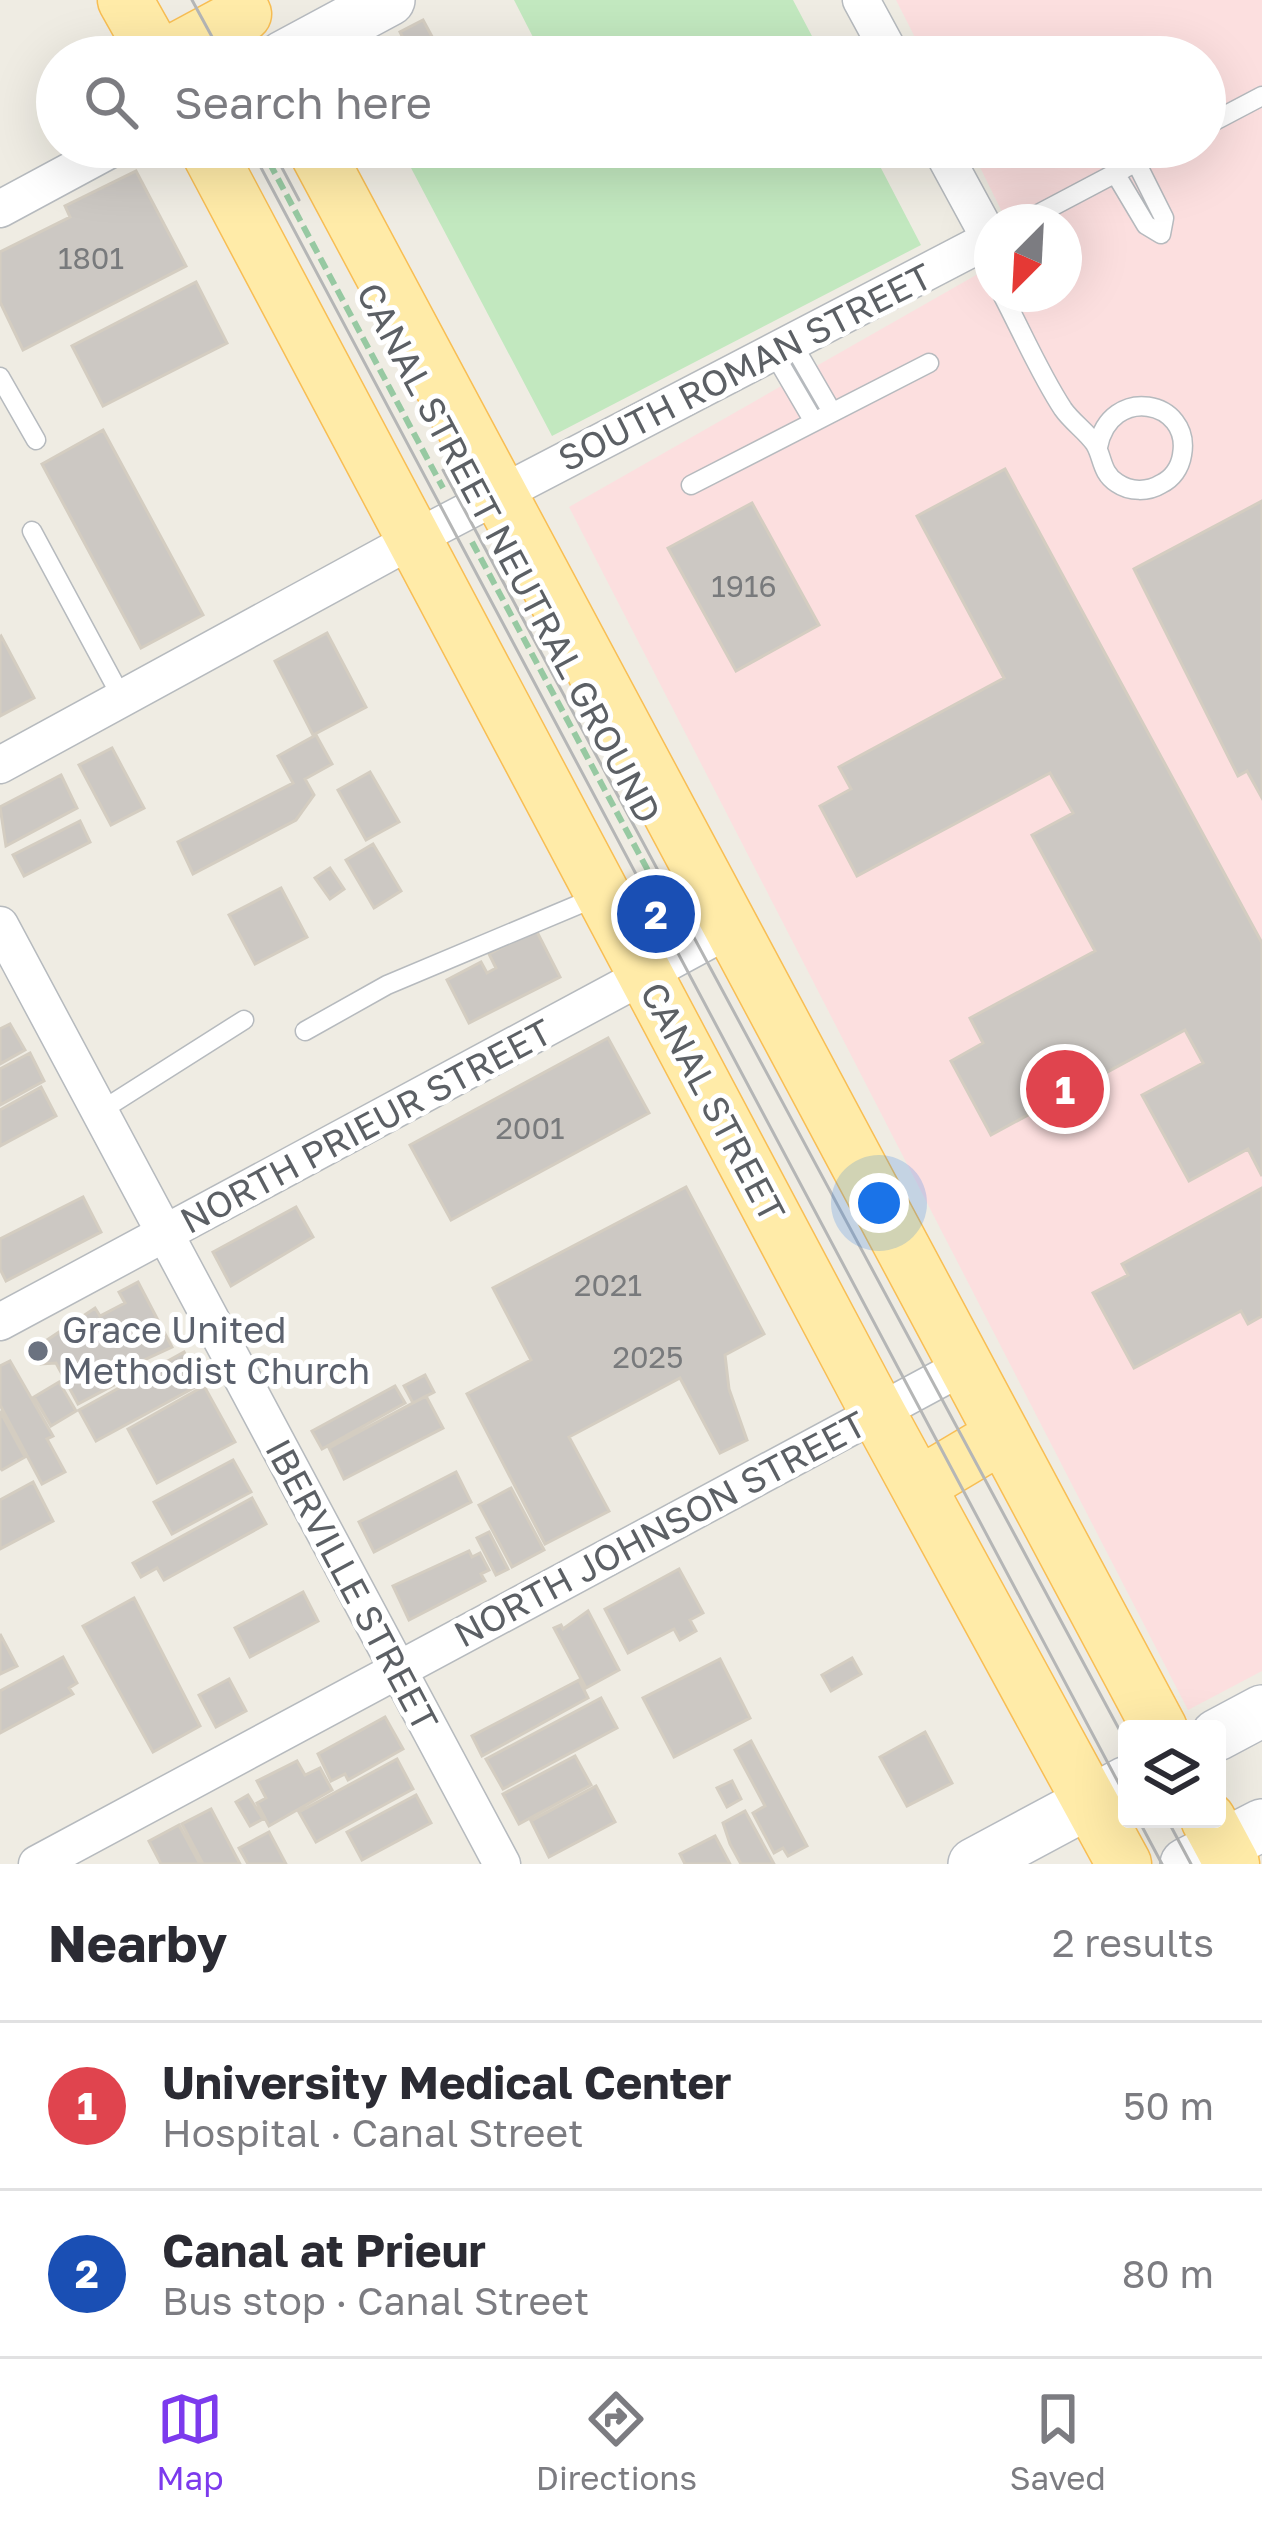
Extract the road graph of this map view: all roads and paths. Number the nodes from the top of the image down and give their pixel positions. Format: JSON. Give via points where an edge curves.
{"nodes":[{"id":1,"x":125,"y":0,"type":"edge"},
{"id":2,"x":389,"y":0,"type":"edge"},
{"id":3,"x":861,"y":0,"type":"edge"},
{"id":4,"x":249,"y":24,"type":"edge"},
{"id":5,"x":148,"y":36,"type":"edge"},
{"id":6,"x":217,"y":36,"type":"edge"},
{"id":7,"x":322,"y":36,"type":"edge"},
{"id":8,"x":881,"y":36,"type":"edge"},
{"id":9,"x":1262,"y":96,"type":"edge"},
{"id":10,"x":1226,"y":115,"type":"edge"},
{"id":11,"x":77,"y":168,"type":"edge"},
{"id":12,"x":220,"y":168,"type":"edge"},
{"id":13,"x":272,"y":168,"type":"edge"},
{"id":14,"x":322,"y":168,"type":"edge"},
{"id":15,"x":950,"y":168,"type":"edge"},
{"id":16,"x":1114,"y":168,"type":"edge"},
{"id":17,"x":1053,"y":204,"type":"edge"},
{"id":18,"x":0,"y":209,"type":"edge"},
{"id":19,"x":974,"y":220,"type":"edge"},
{"id":20,"x":974,"y":257,"type":"edge"},
{"id":21,"x":1012,"y":312,"type":"edge"},
{"id":22,"x":782,"y":347,"type":"junction"},
{"id":23,"x":929,"y":362,"type":"dead end"},
{"id":24,"x":0,"y":377,"type":"edge"},
{"id":25,"x":823,"y":417,"type":"junction"},
{"id":26,"x":36,"y":440,"type":"dead end"},
{"id":27,"x":1098,"y":447,"type":"junction"},
{"id":28,"x":691,"y":485,"type":"dead end"},
{"id":29,"x":457,"y":516,"type":"junction"},
{"id":30,"x":32,"y":531,"type":"dead end"},
{"id":31,"x":122,"y":698,"type":"junction"},
{"id":32,"x":0,"y":765,"type":"edge"},
{"id":33,"x":603,"y":894,"type":"junction"},
{"id":34,"x":0,"y":925,"type":"edge"},
{"id":35,"x":690,"y":951,"type":"junction"},
{"id":36,"x":244,"y":1020,"type":"dead end"},
{"id":37,"x":305,"y":1031,"type":"dead end"},
{"id":38,"x":99,"y":1112,"type":"junction"},
{"id":39,"x":165,"y":1235,"type":"junction"},
{"id":40,"x":0,"y":1322,"type":"edge"},
{"id":41,"x":966,"y":1365,"type":"junction"},
{"id":42,"x":878,"y":1413,"type":"junction"},
{"id":43,"x":1003,"y":1435,"type":"junction"},
{"id":44,"x":919,"y":1485,"type":"junction"},
{"id":45,"x":397,"y":1668,"type":"junction"},
{"id":46,"x":1262,"y":1711,"type":"edge"},
{"id":47,"x":1155,"y":1720,"type":"edge"},
{"id":48,"x":1226,"y":1730,"type":"edge"},
{"id":49,"x":1109,"y":1791,"type":"edge"},
{"id":50,"x":37,"y":1864,"type":"edge"},
{"id":51,"x":502,"y":1864,"type":"edge"},
{"id":52,"x":974,"y":1864,"type":"edge"},
{"id":53,"x":1124,"y":1864,"type":"edge"}],
"edges":[{"from":1,"to":5,"type":"main road"},
{"from":2,"to":7,"type":"street"},
{"from":3,"to":8,"type":"street"},
{"from":4,"to":6,"type":"main road"},
{"from":9,"to":10,"type":"lane"},
{"from":11,"to":18,"type":"street"},
{"from":12,"to":29,"type":"main road","name":"CANAL STREET"},
{"from":13,"to":29,"type":"path","name":"CANAL STREET NEUTRAL GROUND"},
{"from":14,"to":29,"type":"main road","name":"CANAL STREET"},
{"from":15,"to":19,"type":"street"},
{"from":16,"to":17,"type":"lane"},
{"from":20,"to":22,"type":"street","name":"SOUTH ROMAN STREET"},
{"from":21,"to":27,"type":"lane","via":[[1064,411]]},
{"from":22,"to":25,"type":"lane"},
{"from":22,"to":29,"type":"street","name":"SOUTH ROMAN STREET"},
{"from":23,"to":25,"type":"lane"},
{"from":24,"to":26,"type":"lane"},
{"from":25,"to":28,"type":"lane"},
{"from":27,"to":27,"type":"lane","via":[[1116,483],[1143,490],[1177,470],[1183,442],[1170,417],[1144,405],[1107,422]]},
{"from":29,"to":31,"type":"street","name":"SOUTH ROMAN STREET"},
{"from":29,"to":33,"type":"main road","name":"CANAL STREET"},
{"from":29,"to":35,"type":"main road","name":"CANAL STREET"},
{"from":29,"to":35,"type":"path","name":"CANAL STREET NEUTRAL GROUND"},
{"from":30,"to":31,"type":"lane"},
{"from":31,"to":32,"type":"street","name":"SOUTH ROMAN STREET"},
{"from":33,"to":35,"type":"main road","name":"CANAL STREET"},
{"from":33,"to":37,"type":"lane","via":[[387,985]]},
{"from":34,"to":38,"type":"street","name":"IBERVILLE STREET"},
{"from":35,"to":39,"type":"street","name":"NORTH PRIEUR STREET"},
{"from":35,"to":41,"type":"main road","name":"CANAL STREET"},
{"from":35,"to":42,"type":"main road","name":"CANAL STREET"},
{"from":36,"to":38,"type":"lane"},
{"from":38,"to":39,"type":"street","name":"IBERVILLE STREET"},
{"from":39,"to":40,"type":"street","name":"NORTH PRIEUR STREET"},
{"from":39,"to":45,"type":"street","name":"IBERVILLE STREET"},
{"from":41,"to":42,"type":"street","name":"NORTH JOHNSON STREET"},
{"from":41,"to":43,"type":"main road","name":"CANAL STREET"},
{"from":42,"to":44,"type":"main road","name":"CANAL STREET"},
{"from":42,"to":45,"type":"street","name":"NORTH JOHNSON STREET"},
{"from":43,"to":44,"type":"main road"},
{"from":43,"to":47,"type":"main road","name":"CANAL STREET"},
{"from":44,"to":49,"type":"main road","name":"CANAL STREET"},
{"from":45,"to":50,"type":"street","name":"NORTH JOHNSON STREET"},
{"from":45,"to":51,"type":"street","name":"IBERVILLE STREET"},
{"from":46,"to":48,"type":"street"},
{"from":49,"to":52,"type":"street"},
{"from":49,"to":53,"type":"main road","name":"CANAL STREET"}]}
